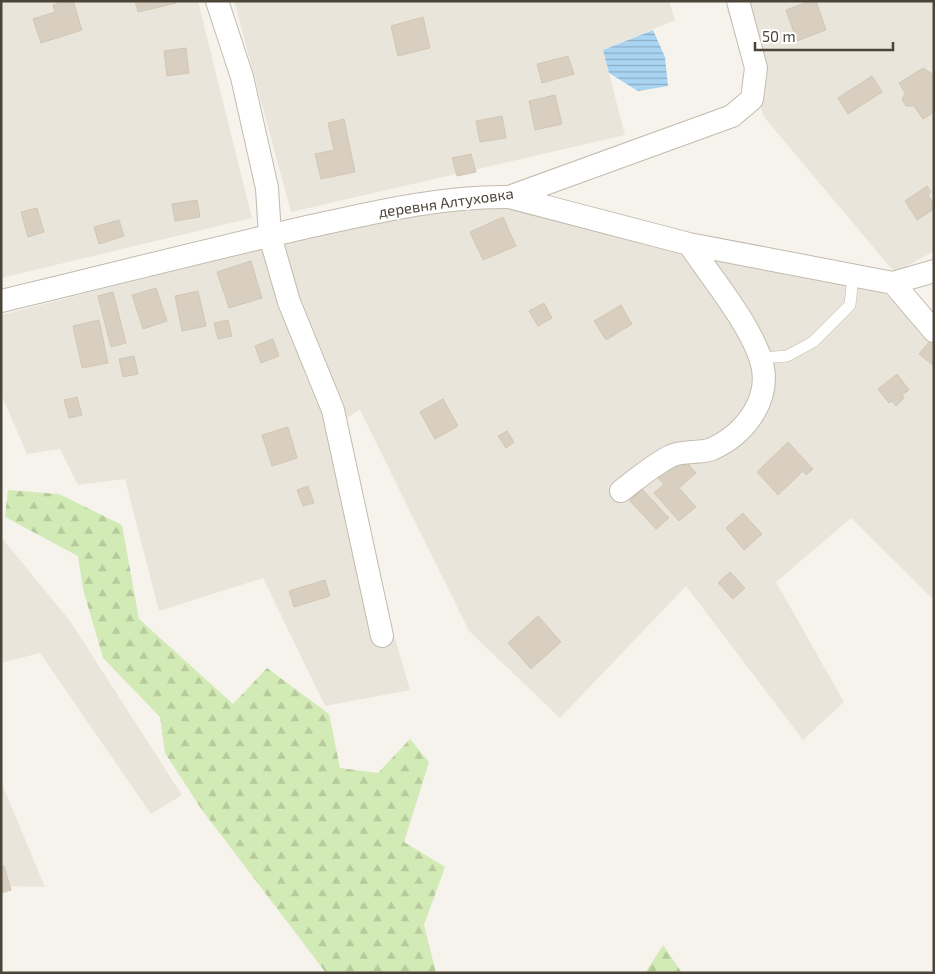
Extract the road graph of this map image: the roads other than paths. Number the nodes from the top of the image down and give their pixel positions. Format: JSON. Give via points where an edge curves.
{"nodes":[{"id":1,"x":217,"y":1,"type":"edge"},
{"id":2,"x":738,"y":1,"type":"edge"},
{"id":3,"x":509,"y":197,"type":"junction"},
{"id":4,"x":270,"y":236,"type":"junction"},
{"id":5,"x":689,"y":244,"type":"junction"},
{"id":6,"x":934,"y":271,"type":"edge"},
{"id":7,"x":853,"y":276,"type":"junction"},
{"id":8,"x":892,"y":284,"type":"junction"},
{"id":9,"x":1,"y":301,"type":"edge"},
{"id":10,"x":934,"y":331,"type":"edge"},
{"id":11,"x":761,"y":358,"type":"junction"},
{"id":12,"x":621,"y":491,"type":"dead end"},
{"id":13,"x":382,"y":636,"type":"dead end"}],
"edges":[{"from":1,"to":4,"type":"street","via":[[242,77],[268,188]]},
{"from":2,"to":3,"type":"street","name":"деревня Алтуховка","via":[[756,68],[752,99],[732,116]]},
{"from":3,"to":4,"type":"street","name":"деревня Алтуховка","via":[[404,206]]},
{"from":3,"to":5,"type":"street"},
{"from":4,"to":9,"type":"street","name":"деревня Алтуховка"},
{"from":4,"to":13,"type":"street","via":[[289,302],[333,410]]},
{"from":5,"to":7,"type":"street"},
{"from":5,"to":11,"type":"street","via":[[748,332]]},
{"from":6,"to":8,"type":"street"},
{"from":7,"to":8,"type":"street"},
{"from":7,"to":11,"type":"lane","via":[[850,305],[813,342],[787,356]]},
{"from":8,"to":10,"type":"street"},
{"from":11,"to":12,"type":"street","via":[[764,386],[759,405],[735,435],[711,449],[672,455]]}]}
